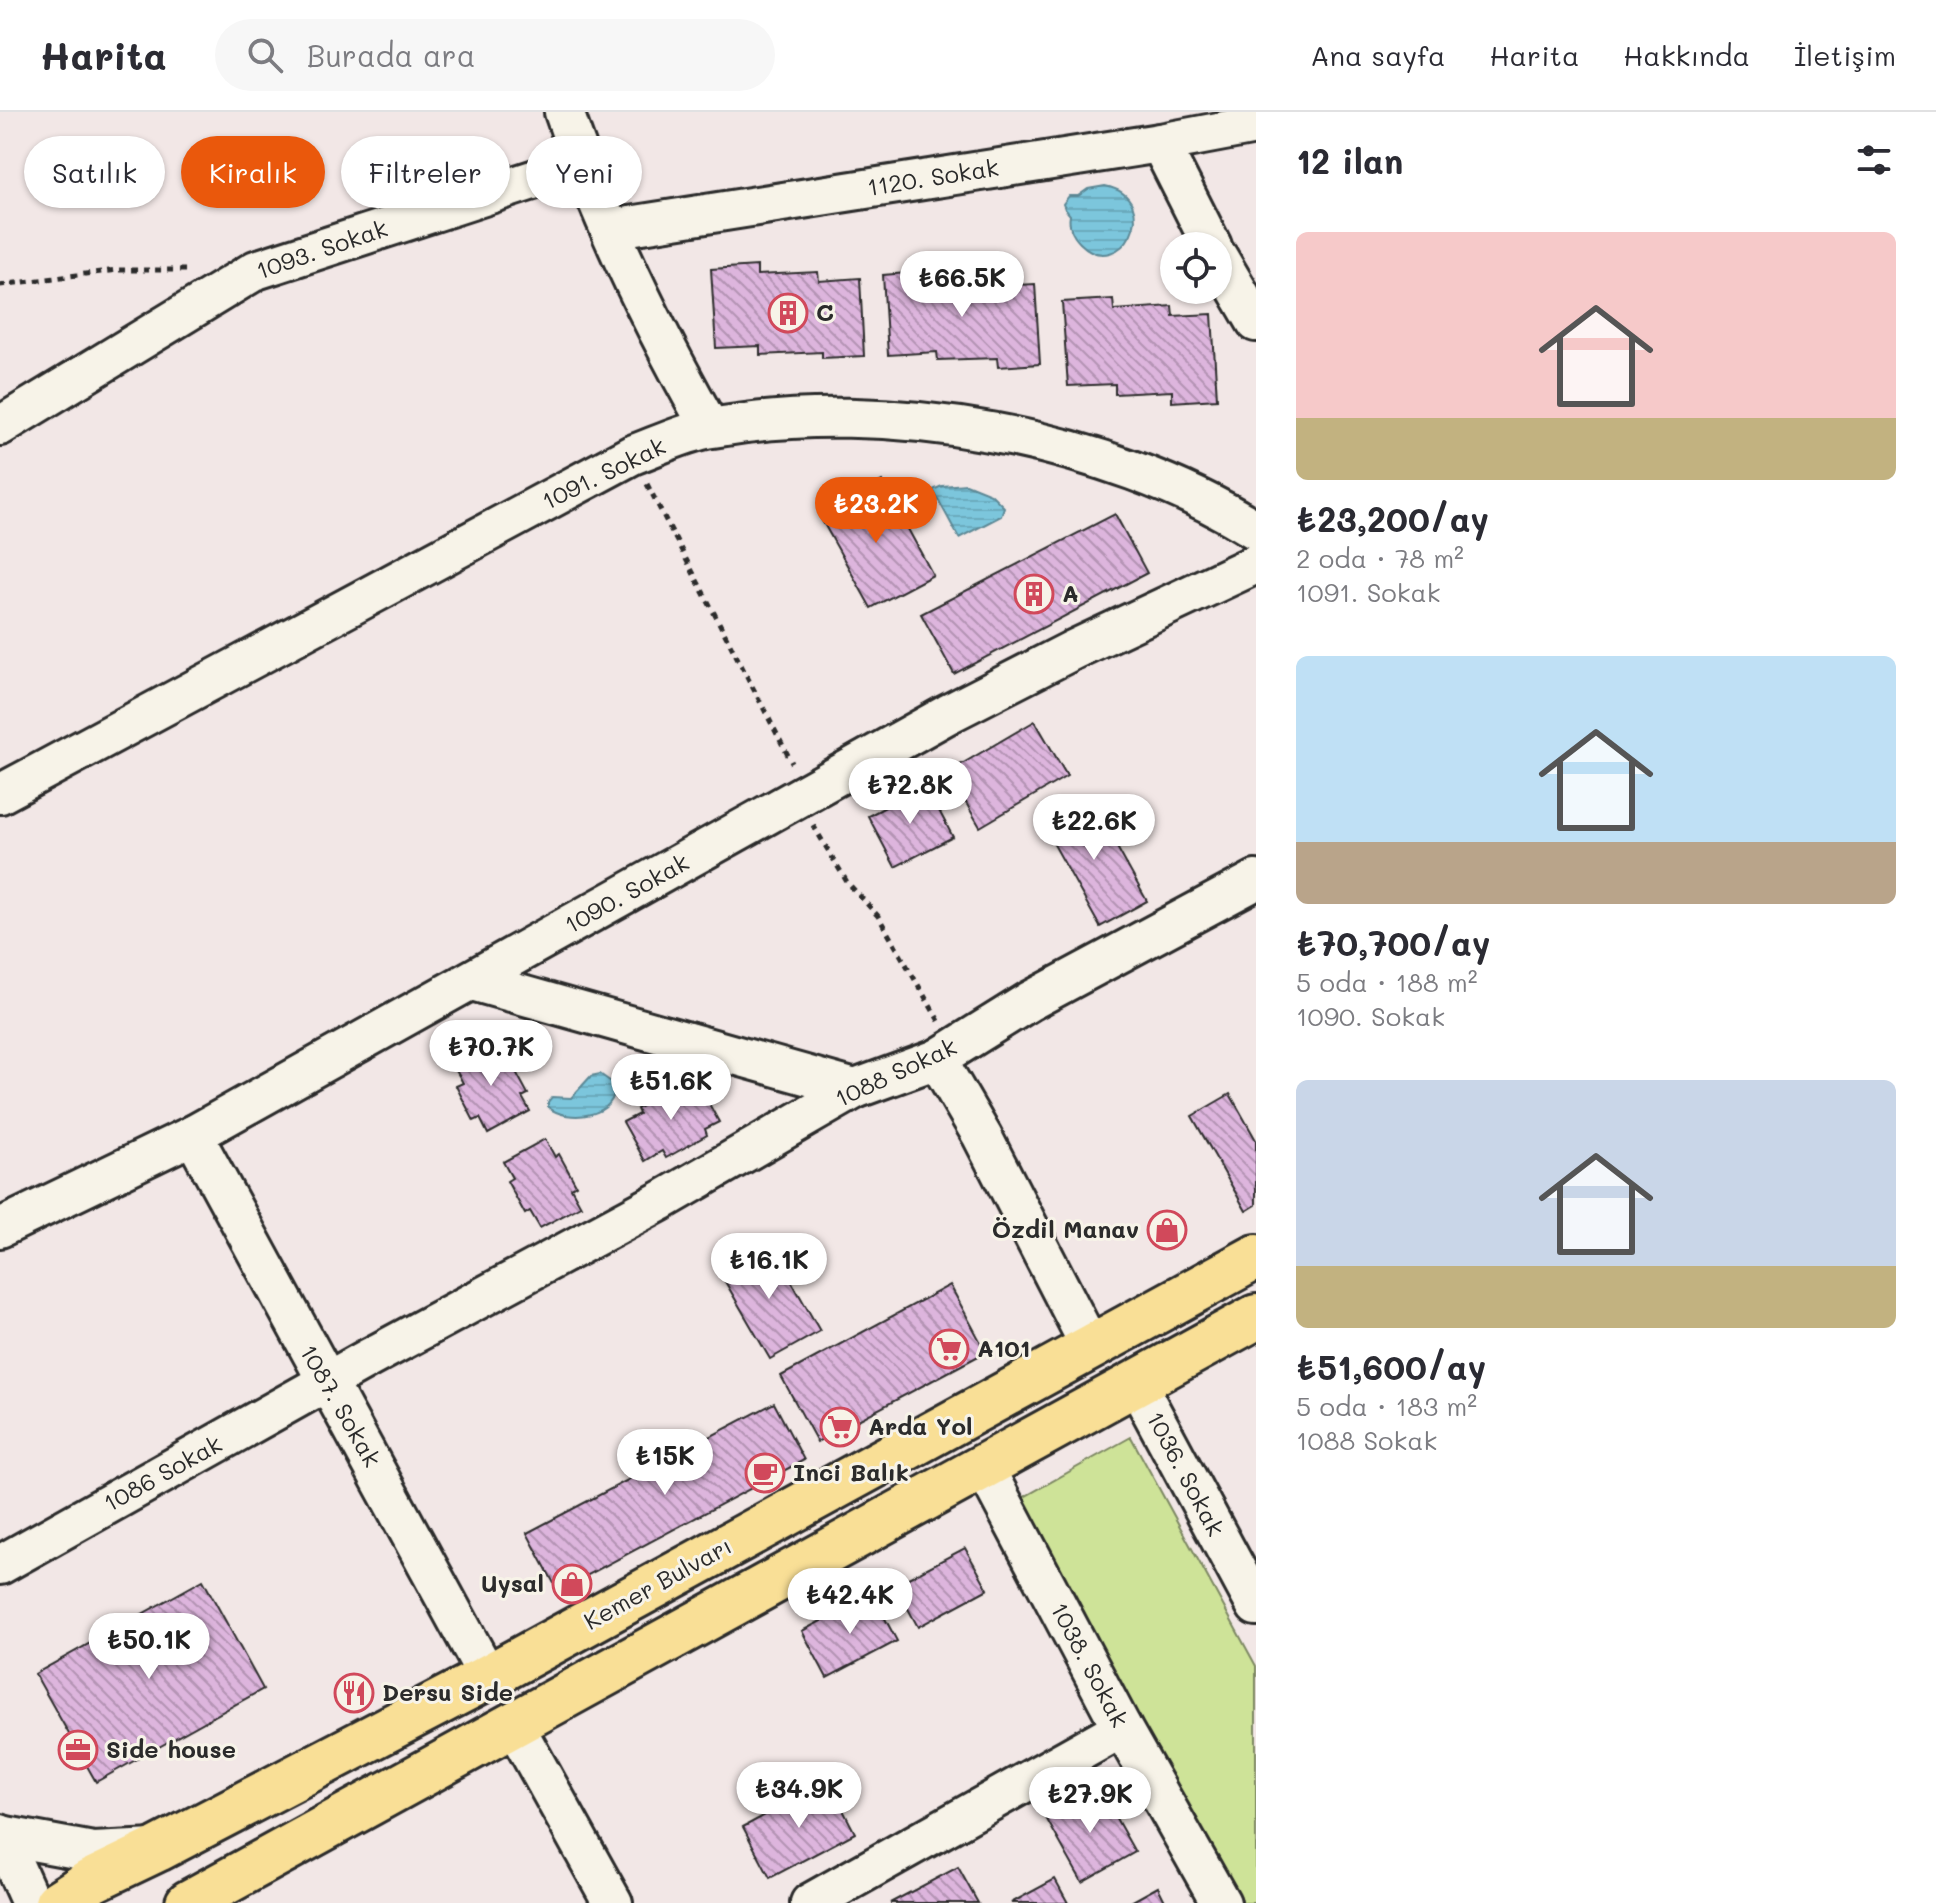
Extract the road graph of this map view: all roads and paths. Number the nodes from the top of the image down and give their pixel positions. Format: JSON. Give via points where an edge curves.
{"nodes":[{"id":1,"x":564,"y":112,"type":"edge"},
{"id":2,"x":1256,"y":125,"type":"edge"},
{"id":3,"x":572,"y":136,"type":"edge"},
{"id":4,"x":1160,"y":143,"type":"junction"},
{"id":5,"x":526,"y":182,"type":"edge"},
{"id":6,"x":601,"y":208,"type":"edge"},
{"id":7,"x":610,"y":229,"type":"junction"},
{"id":8,"x":1205,"y":232,"type":"edge"},
{"id":9,"x":194,"y":270,"type":"dead end"},
{"id":10,"x":1232,"y":281,"type":"edge"},
{"id":11,"x":0,"y":285,"type":"edge"},
{"id":12,"x":1256,"y":322,"type":"edge"},
{"id":13,"x":0,"y":426,"type":"edge"},
{"id":14,"x":710,"y":428,"type":"junction"},
{"id":15,"x":632,"y":455,"type":"junction"},
{"id":16,"x":1256,"y":530,"type":"edge"},
{"id":17,"x":1256,"y":564,"type":"edge"},
{"id":18,"x":807,"y":793,"type":"junction"},
{"id":19,"x":0,"y":794,"type":"edge"},
{"id":20,"x":1256,"y":880,"type":"edge"},
{"id":21,"x":472,"y":981,"type":"junction"},
{"id":22,"x":946,"y":1053,"type":"junction"},
{"id":23,"x":855,"y":1089,"type":"junction"},
{"id":24,"x":193,"y":1135,"type":"junction"},
{"id":25,"x":0,"y":1228,"type":"edge"},
{"id":26,"x":1256,"y":1257,"type":"edge"},
{"id":27,"x":1256,"y":1317,"type":"edge"},
{"id":28,"x":1091,"y":1348,"type":"junction"},
{"id":29,"x":326,"y":1383,"type":"junction"},
{"id":30,"x":1136,"y":1383,"type":"junction"},
{"id":31,"x":984,"y":1467,"type":"junction"},
{"id":32,"x":0,"y":1565,"type":"edge"},
{"id":33,"x":1256,"y":1606,"type":"edge"},
{"id":34,"x":488,"y":1677,"type":"junction"},
{"id":35,"x":513,"y":1723,"type":"junction"},
{"id":36,"x":1122,"y":1728,"type":"junction"},
{"id":37,"x":0,"y":1835,"type":"edge"},
{"id":38,"x":158,"y":1849,"type":"junction"},
{"id":39,"x":31,"y":1903,"type":"edge"},
{"id":40,"x":57,"y":1903,"type":"edge"},
{"id":41,"x":188,"y":1903,"type":"edge"},
{"id":42,"x":613,"y":1903,"type":"edge"},
{"id":43,"x":810,"y":1903,"type":"edge"},
{"id":44,"x":1221,"y":1903,"type":"edge"}],
"edges":[{"from":1,"to":3,"type":"street"},
{"from":2,"to":4,"type":"street","name":"1120. Sokak"},
{"from":4,"to":7,"type":"street","name":"1120. Sokak"},
{"from":4,"to":8,"type":"street"},
{"from":5,"to":13,"type":"street","name":"1093. Sokak","via":[[256,270]]},
{"from":6,"to":7,"type":"street"},
{"from":7,"to":14,"type":"street"},
{"from":9,"to":11,"type":"path","via":[[117,270]]},
{"from":10,"to":12,"type":"street"},
{"from":14,"to":15,"type":"street","name":"1091. Sokak"},
{"from":14,"to":16,"type":"street","name":"1091. Sokak","via":[[806,418],[991,431],[1098,456],[1208,502]]},
{"from":15,"to":18,"type":"path"},
{"from":15,"to":19,"type":"street","name":"1091. Sokak"},
{"from":17,"to":18,"type":"street","name":"1090. Sokak","via":[[1073,650]]},
{"from":18,"to":21,"type":"street","name":"1090. Sokak"},
{"from":18,"to":22,"type":"path","via":[[812,823],[847,882],[878,916]]},
{"from":20,"to":22,"type":"street","name":"1088 Sokak","via":[[1030,1001]]},
{"from":21,"to":23,"type":"street"},
{"from":21,"to":24,"type":"street","name":"1090. Sokak"},
{"from":22,"to":23,"type":"street","name":"1088 Sokak"},
{"from":22,"to":28,"type":"street","via":[[982,1136]]},
{"from":23,"to":29,"type":"street","name":"1088 Sokak"},
{"from":24,"to":25,"type":"street","name":"1090. Sokak"},
{"from":24,"to":29,"type":"street","name":"1087. Sokak"},
{"from":26,"to":28,"type":"main road","name":"Kemer Bulvarı"},
{"from":27,"to":30,"type":"main road"},
{"from":28,"to":34,"type":"main road","name":"Kemer Bulvarı"},
{"from":29,"to":32,"type":"street","name":"1086 Sokak"},
{"from":29,"to":34,"type":"street","name":"1087. Sokak"},
{"from":30,"to":31,"type":"main road"},
{"from":30,"to":33,"type":"street","name":"1036. Sokak"},
{"from":31,"to":35,"type":"main road"},
{"from":31,"to":36,"type":"street","name":"1038. Sokak"},
{"from":34,"to":38,"type":"main road","name":"Kemer Bulvarı"},
{"from":35,"to":41,"type":"main road"},
{"from":35,"to":42,"type":"street"},
{"from":36,"to":43,"type":"street"},
{"from":36,"to":44,"type":"street","name":"1038. Sokak"},
{"from":37,"to":38,"type":"street","via":[[93,1852]]},
{"from":37,"to":39,"type":"street"},
{"from":38,"to":40,"type":"main road","name":"Kemer Bulvarı"}]}
